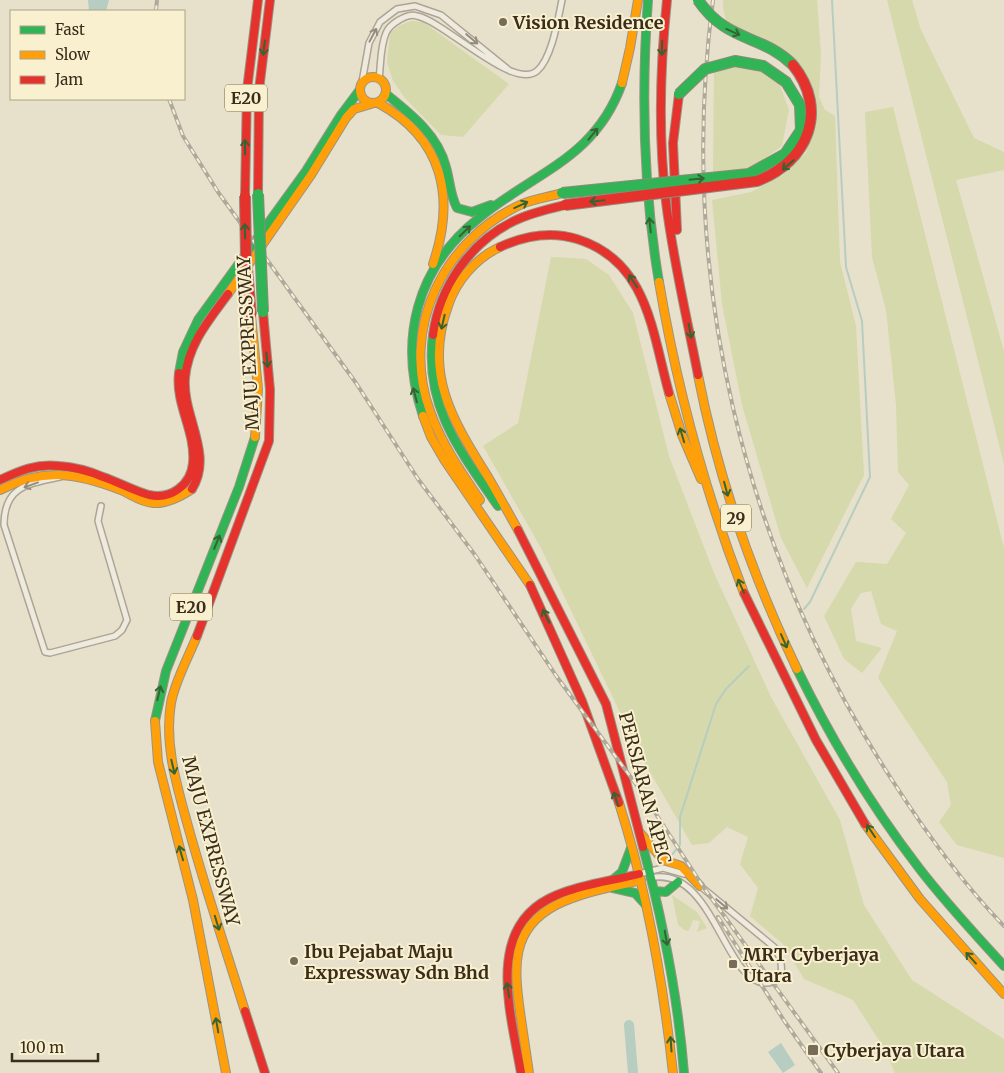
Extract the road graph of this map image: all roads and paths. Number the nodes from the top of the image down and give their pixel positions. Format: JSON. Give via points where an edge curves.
{"nodes":[{"id":1,"x":258,"y":0,"type":"edge"},
{"id":2,"x":270,"y":0,"type":"edge"},
{"id":3,"x":562,"y":0,"type":"edge"},
{"id":4,"x":638,"y":0,"type":"edge"},
{"id":5,"x":648,"y":0,"type":"edge"},
{"id":6,"x":667,"y":0,"type":"edge"},
{"id":7,"x":698,"y":0,"type":"edge"},
{"id":8,"x":744,"y":51,"type":"dead end"},
{"id":9,"x":758,"y":54,"type":"dead end"},
{"id":10,"x":510,"y":71,"type":"junction"},
{"id":11,"x":379,"y":78,"type":"junction"},
{"id":12,"x":361,"y":87,"type":"junction"},
{"id":13,"x":386,"y":94,"type":"junction"},
{"id":14,"x":374,"y":103,"type":"junction"},
{"id":15,"x":517,"y":193,"type":"junction"},
{"id":16,"x":423,"y":287,"type":"junction"},
{"id":17,"x":686,"y":313,"type":"junction"},
{"id":18,"x":79,"y":475,"type":"junction"},
{"id":19,"x":0,"y":480,"type":"edge"},
{"id":20,"x":0,"y":490,"type":"edge"},
{"id":21,"x":709,"y":495,"type":"junction"},
{"id":22,"x":101,"y":506,"type":"dead end"},
{"id":23,"x":2,"y":524,"type":"edge"},
{"id":24,"x":518,"y":530,"type":"junction"},
{"id":25,"x":530,"y":585,"type":"junction"},
{"id":26,"x":640,"y":834,"type":"junction"},
{"id":27,"x":631,"y":846,"type":"junction"},
{"id":28,"x":651,"y":874,"type":"junction"},
{"id":29,"x":640,"y":877,"type":"junction"},
{"id":30,"x":678,"y":882,"type":"junction"},
{"id":31,"x":611,"y":885,"type":"junction"},
{"id":32,"x":700,"y":886,"type":"junction"},
{"id":33,"x":655,"y":891,"type":"junction"},
{"id":34,"x":647,"y":906,"type":"junction"},
{"id":35,"x":1004,"y":966,"type":"edge"},
{"id":36,"x":1004,"y":994,"type":"edge"},
{"id":37,"x":226,"y":1073,"type":"edge"},
{"id":38,"x":265,"y":1073,"type":"edge"},
{"id":39,"x":521,"y":1073,"type":"edge"},
{"id":40,"x":529,"y":1073,"type":"edge"},
{"id":41,"x":673,"y":1073,"type":"edge"},
{"id":42,"x":684,"y":1073,"type":"edge"}],
"edges":[{"from":37,"to":1,"type":"main road","name":"MAJU EXPRESSWAY","number":"E20","one_way":true,"bridge":true,"via":[[193,900],[158,762],[155,716],[166,671],[255,438],[258,389],[246,257],[245,196],[247,90]]},
{"from":2,"to":38,"type":"main road","name":"MAJU EXPRESSWAY","number":"E20","one_way":true,"bridge":true,"via":[[259,100],[258,194],[270,390],[269,441],[170,703],[168,737],[198,862]]},
{"from":3,"to":10,"type":"street","via":[[544,63],[536,72]]},
{"from":15,"to":4,"type":"main road","one_way":true,"via":[[580,150],[603,122],[620,92]]},
{"from":21,"to":5,"type":"main road","number":"29","one_way":true,"via":[[680,381],[651,233],[643,96]]},
{"from":6,"to":17,"type":"main road","number":"29","one_way":true,"via":[[662,38],[662,154],[666,201]]},
{"from":7,"to":24,"type":"main road","one_way":true,"bridge":true,"via":[[725,29],[778,52],[798,71],[807,85],[810,101],[810,120],[800,154],[772,176],[757,182],[565,205],[527,215],[490,236],[465,261],[438,305],[432,332],[431,379],[438,406],[463,453]]},
{"from":8,"to":17,"type":"main road","bridge":true,"via":[[706,60],[690,74],[679,94],[674,201]]},
{"from":25,"to":9,"type":"main road","one_way":true,"bridge":true,"via":[[435,425],[422,382],[420,331],[439,278],[454,254],[484,226],[524,203],[562,194],[749,174],[783,157],[793,145],[801,123],[797,87],[790,75],[773,60]]},
{"from":10,"to":11,"type":"street","via":[[427,19],[409,15],[386,32]]},
{"from":12,"to":10,"type":"street","one_way":true,"via":[[369,43],[380,22],[398,10],[415,6],[441,15]]},
{"from":11,"to":12,"type":"main road","via":[[370,77]]},
{"from":11,"to":13,"type":"main road","via":[[385,85]]},
{"from":12,"to":14,"type":"main road","via":[[363,100]]},
{"from":12,"to":19,"type":"main road","via":[[188,338],[178,369],[178,386],[179,402],[194,457],[190,479],[180,490],[158,496],[65,464],[30,468]]},
{"from":13,"to":14,"type":"main road"},
{"from":13,"to":15,"type":"main road","via":[[436,141],[459,210],[480,210]]},
{"from":14,"to":16,"type":"main road","via":[[409,123],[429,147],[438,168],[444,201],[444,230],[442,243]]},
{"from":14,"to":18,"type":"main road","via":[[354,109],[346,118],[195,341],[190,354],[186,400],[201,456],[196,483],[184,496],[157,503]]},
{"from":16,"to":15,"type":"main road","one_way":true,"via":[[447,248],[478,218]]},
{"from":25,"to":16,"type":"main road","one_way":true,"via":[[435,444],[416,401],[410,354],[417,301]]},
{"from":17,"to":35,"type":"main road","number":"29","one_way":true,"via":[[727,496],[786,645],[823,718],[908,854],[956,914]]},
{"from":18,"to":20,"type":"main road","via":[[41,473]]},
{"from":18,"to":23,"type":"street","one_way":true,"via":[[43,481],[17,491],[6,504]]},
{"from":21,"to":24,"type":"main road","one_way":true,"via":[[688,455],[651,322],[633,278],[615,259],[591,243],[565,235],[528,236],[513,239],[494,249],[465,274],[447,307],[439,349],[440,378],[447,405]]},
{"from":36,"to":21,"type":"main road","number":"29","one_way":true,"via":[[893,865],[849,798],[809,727],[738,580]]},
{"from":22,"to":23,"type":"street","via":[[98,521],[127,620],[115,636],[50,653],[42,649]]},
{"from":24,"to":26,"type":"main road","name":"PERSIARAN APEC","via":[[606,704]]},
{"from":27,"to":25,"type":"main road","name":"PERSIARAN APEC","one_way":true,"via":[[587,710]]},
{"from":26,"to":28,"type":"main road","name":"PERSIARAN APEC"},
{"from":26,"to":32,"type":"main road","via":[[663,860],[681,866]]},
{"from":27,"to":29,"type":"main road","name":"PERSIARAN APEC"},
{"from":27,"to":31,"type":"main road","via":[[622,872]]},
{"from":28,"to":29,"type":"street"},
{"from":28,"to":30,"type":"street"},
{"from":28,"to":32,"type":"street","via":[[663,868],[680,871]]},
{"from":28,"to":33,"type":"main road","name":"PERSIARAN APEC"},
{"from":29,"to":31,"type":"main road"},
{"from":29,"to":34,"type":"main road","name":"PERSIARAN APEC"},
{"from":32,"to":30,"type":"street","one_way":true,"via":[[774,947],[783,966],[774,980],[764,983],[751,977],[703,905]]},
{"from":30,"to":33,"type":"main road","via":[[666,892]]},
{"from":31,"to":34,"type":"main road","via":[[635,893]]},
{"from":39,"to":31,"type":"main road","one_way":true,"via":[[506,984],[506,963],[515,935],[526,918],[547,900]]},
{"from":31,"to":40,"type":"main road","via":[[550,907],[536,918],[521,938],[515,976]]},
{"from":33,"to":42,"type":"main road","name":"PERSIARAN APEC","one_way":true,"via":[[681,1031]]},
{"from":41,"to":34,"type":"main road","name":"PERSIARAN APEC","one_way":true,"via":[[656,941]]}]}
